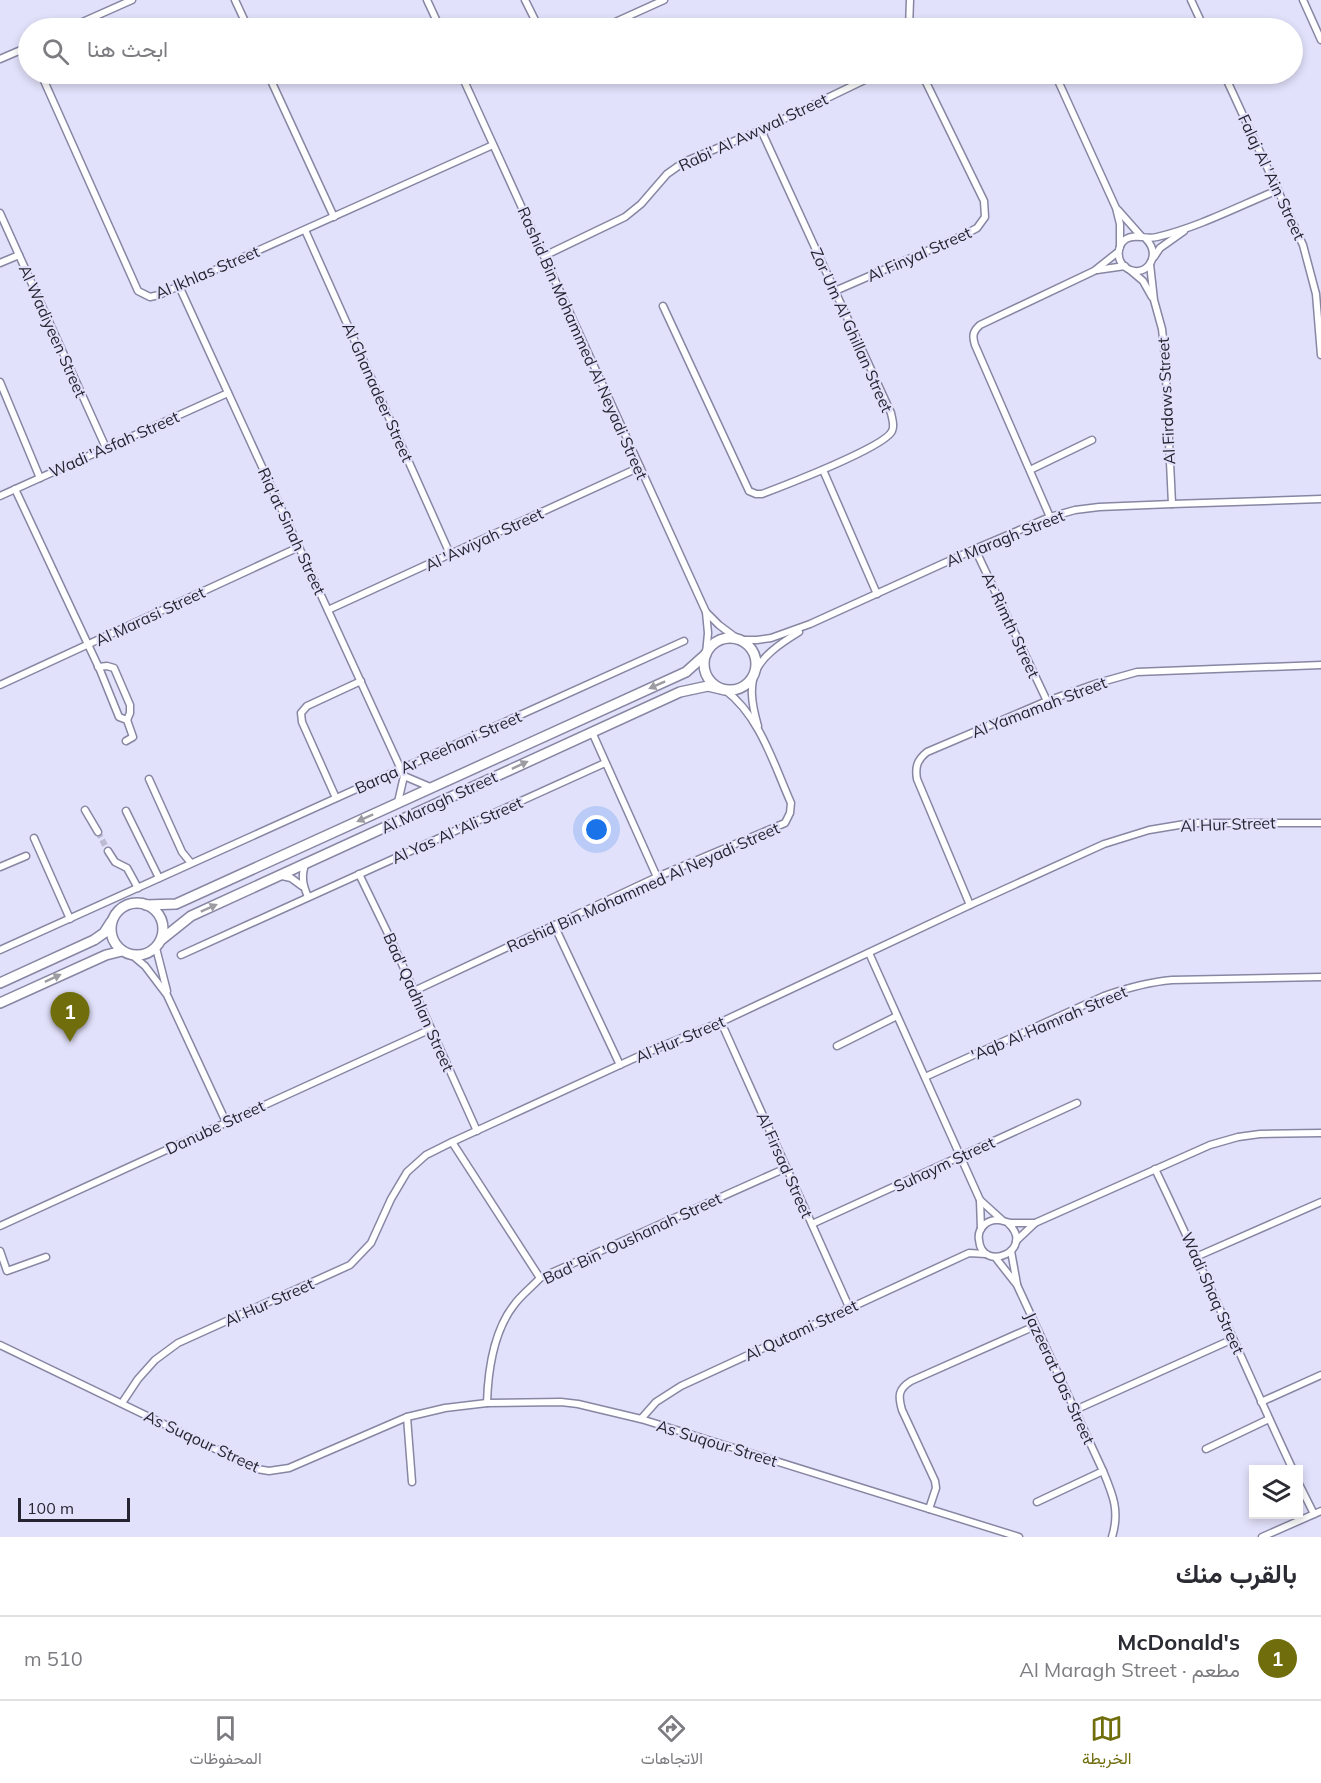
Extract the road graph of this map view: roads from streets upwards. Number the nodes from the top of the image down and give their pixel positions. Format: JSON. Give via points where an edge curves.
{"nodes":[{"id":1,"x":132,"y":0,"type":"edge"},
{"id":2,"x":235,"y":0,"type":"edge"},
{"id":3,"x":427,"y":0,"type":"edge"},
{"id":4,"x":525,"y":0,"type":"edge"},
{"id":5,"x":664,"y":0,"type":"edge"},
{"id":6,"x":910,"y":0,"type":"edge"},
{"id":7,"x":1191,"y":0,"type":"edge"},
{"id":8,"x":1303,"y":0,"type":"edge"},
{"id":9,"x":92,"y":18,"type":"edge"},
{"id":10,"x":243,"y":18,"type":"edge"},
{"id":11,"x":435,"y":18,"type":"edge"},
{"id":12,"x":534,"y":18,"type":"edge"},
{"id":13,"x":624,"y":18,"type":"edge"},
{"id":14,"x":909,"y":18,"type":"edge"},
{"id":15,"x":1199,"y":18,"type":"edge"},
{"id":16,"x":1321,"y":40,"type":"edge"},
{"id":17,"x":18,"y":51,"type":"edge"},
{"id":18,"x":0,"y":59,"type":"edge"},
{"id":19,"x":45,"y":84,"type":"edge"},
{"id":20,"x":273,"y":84,"type":"edge"},
{"id":21,"x":466,"y":84,"type":"edge"},
{"id":22,"x":856,"y":84,"type":"edge"},
{"id":23,"x":927,"y":84,"type":"edge"},
{"id":24,"x":1060,"y":84,"type":"edge"},
{"id":25,"x":1229,"y":84,"type":"edge"},
{"id":26,"x":761,"y":129,"type":"junction"},
{"id":27,"x":493,"y":145,"type":"junction"},
{"id":28,"x":1278,"y":190,"type":"junction"},
{"id":29,"x":1116,"y":207,"type":"junction"},
{"id":30,"x":0,"y":213,"type":"edge"},
{"id":31,"x":334,"y":217,"type":"junction"},
{"id":32,"x":1190,"y":227,"type":"junction"},
{"id":33,"x":305,"y":230,"type":"junction"},
{"id":34,"x":1144,"y":238,"type":"junction"},
{"id":35,"x":1119,"y":250,"type":"junction"},
{"id":36,"x":19,"y":255,"type":"junction"},
{"id":37,"x":544,"y":256,"type":"junction"},
{"id":38,"x":1151,"y":262,"type":"junction"},
{"id":39,"x":0,"y":263,"type":"edge"},
{"id":40,"x":1127,"y":268,"type":"junction"},
{"id":41,"x":1094,"y":271,"type":"junction"},
{"id":42,"x":179,"y":286,"type":"junction"},
{"id":43,"x":835,"y":291,"type":"junction"},
{"id":44,"x":1154,"y":300,"type":"junction"},
{"id":45,"x":663,"y":306,"type":"dead end"},
{"id":46,"x":1321,"y":355,"type":"edge"},
{"id":47,"x":0,"y":382,"type":"edge"},
{"id":48,"x":228,"y":393,"type":"junction"},
{"id":49,"x":1092,"y":440,"type":"dead end"},
{"id":50,"x":106,"y":448,"type":"junction"},
{"id":51,"x":640,"y":467,"type":"junction"},
{"id":52,"x":823,"y":470,"type":"junction"},
{"id":53,"x":1030,"y":470,"type":"junction"},
{"id":54,"x":40,"y":478,"type":"junction"},
{"id":55,"x":15,"y":489,"type":"junction"},
{"id":56,"x":0,"y":496,"type":"edge"},
{"id":57,"x":1321,"y":499,"type":"edge"},
{"id":58,"x":1172,"y":504,"type":"junction"},
{"id":59,"x":1050,"y":517,"type":"junction"},
{"id":60,"x":299,"y":547,"type":"junction"},
{"id":61,"x":975,"y":549,"type":"junction"},
{"id":62,"x":450,"y":554,"type":"junction"},
{"id":63,"x":877,"y":594,"type":"junction"},
{"id":64,"x":328,"y":610,"type":"junction"},
{"id":65,"x":706,"y":612,"type":"junction"},
{"id":66,"x":810,"y":624,"type":"junction"},
{"id":67,"x":739,"y":640,"type":"junction"},
{"id":68,"x":684,"y":641,"type":"dead end"},
{"id":69,"x":87,"y":645,"type":"junction"},
{"id":70,"x":706,"y":654,"type":"junction"},
{"id":71,"x":1321,"y":665,"type":"edge"},
{"id":72,"x":98,"y":667,"type":"junction"},
{"id":73,"x":754,"y":675,"type":"junction"},
{"id":74,"x":361,"y":681,"type":"junction"},
{"id":75,"x":0,"y":685,"type":"edge"},
{"id":76,"x":725,"y":690,"type":"junction"},
{"id":77,"x":1047,"y":701,"type":"junction"},
{"id":78,"x":127,"y":720,"type":"junction"},
{"id":79,"x":592,"y":732,"type":"junction"},
{"id":80,"x":761,"y":735,"type":"junction"},
{"id":81,"x":126,"y":741,"type":"dead end"},
{"id":82,"x":605,"y":763,"type":"junction"},
{"id":83,"x":401,"y":769,"type":"junction"},
{"id":84,"x":404,"y":776,"type":"junction"},
{"id":85,"x":149,"y":779,"type":"dead end"},
{"id":86,"x":430,"y":787,"type":"junction"},
{"id":87,"x":336,"y":798,"type":"junction"},
{"id":88,"x":398,"y":802,"type":"junction"},
{"id":89,"x":85,"y":810,"type":"dead end"},
{"id":90,"x":126,"y":811,"type":"dead end"},
{"id":91,"x":1321,"y":823,"type":"edge"},
{"id":92,"x":98,"y":832,"type":"tunnel mouth"},
{"id":93,"x":34,"y":838,"type":"dead end"},
{"id":94,"x":108,"y":851,"type":"tunnel mouth"},
{"id":95,"x":26,"y":856,"type":"dead end"},
{"id":96,"x":191,"y":863,"type":"junction"},
{"id":97,"x":305,"y":865,"type":"junction"},
{"id":98,"x":0,"y":867,"type":"edge"},
{"id":99,"x":359,"y":874,"type":"junction"},
{"id":100,"x":282,"y":876,"type":"junction"},
{"id":101,"x":159,"y":878,"type":"junction"},
{"id":102,"x":657,"y":878,"type":"junction"},
{"id":103,"x":303,"y":886,"type":"junction"},
{"id":104,"x":138,"y":888,"type":"junction"},
{"id":105,"x":308,"y":897,"type":"junction"},
{"id":106,"x":970,"y":904,"type":"junction"},
{"id":107,"x":146,"y":905,"type":"junction"},
{"id":108,"x":70,"y":919,"type":"junction"},
{"id":109,"x":112,"y":920,"type":"junction"},
{"id":110,"x":554,"y":926,"type":"junction"},
{"id":111,"x":0,"y":941,"type":"edge"},
{"id":112,"x":159,"y":944,"type":"junction"},
{"id":113,"x":2,"y":949,"type":"edge"},
{"id":114,"x":122,"y":951,"type":"junction"},
{"id":115,"x":869,"y":953,"type":"junction"},
{"id":116,"x":132,"y":955,"type":"junction"},
{"id":117,"x":182,"y":955,"type":"dead end"},
{"id":118,"x":1321,"y":977,"type":"edge"},
{"id":119,"x":0,"y":983,"type":"edge"},
{"id":120,"x":414,"y":991,"type":"junction"},
{"id":121,"x":168,"y":995,"type":"junction"},
{"id":122,"x":0,"y":1003,"type":"edge"},
{"id":123,"x":897,"y":1016,"type":"junction"},
{"id":124,"x":721,"y":1022,"type":"junction"},
{"id":125,"x":431,"y":1029,"type":"junction"},
{"id":126,"x":837,"y":1046,"type":"dead end"},
{"id":127,"x":620,"y":1065,"type":"junction"},
{"id":128,"x":925,"y":1077,"type":"junction"},
{"id":129,"x":1077,"y":1103,"type":"dead end"},
{"id":130,"x":226,"y":1122,"type":"junction"},
{"id":131,"x":477,"y":1131,"type":"junction"},
{"id":132,"x":1321,"y":1133,"type":"edge"},
{"id":133,"x":452,"y":1142,"type":"junction"},
{"id":134,"x":961,"y":1157,"type":"junction"},
{"id":135,"x":786,"y":1168,"type":"junction"},
{"id":136,"x":1155,"y":1169,"type":"junction"},
{"id":137,"x":980,"y":1200,"type":"junction"},
{"id":138,"x":1321,"y":1202,"type":"edge"},
{"id":139,"x":1005,"y":1222,"type":"junction"},
{"id":140,"x":1035,"y":1223,"type":"junction"},
{"id":141,"x":812,"y":1224,"type":"junction"},
{"id":142,"x":0,"y":1226,"type":"edge"},
{"id":143,"x":981,"y":1230,"type":"junction"},
{"id":144,"x":978,"y":1238,"type":"junction"},
{"id":145,"x":1016,"y":1240,"type":"junction"},
{"id":146,"x":0,"y":1251,"type":"edge"},
{"id":147,"x":1011,"y":1251,"type":"junction"},
{"id":148,"x":969,"y":1253,"type":"junction"},
{"id":149,"x":987,"y":1254,"type":"junction"},
{"id":150,"x":1198,"y":1256,"type":"junction"},
{"id":151,"x":46,"y":1257,"type":"dead end"},
{"id":152,"x":995,"y":1257,"type":"junction"},
{"id":153,"x":540,"y":1278,"type":"junction"},
{"id":154,"x":1017,"y":1285,"type":"junction"},
{"id":155,"x":849,"y":1307,"type":"junction"},
{"id":156,"x":1035,"y":1326,"type":"junction"},
{"id":157,"x":1233,"y":1339,"type":"junction"},
{"id":158,"x":0,"y":1345,"type":"edge"},
{"id":159,"x":1321,"y":1375,"type":"edge"},
{"id":160,"x":1261,"y":1402,"type":"junction"},
{"id":161,"x":122,"y":1403,"type":"junction"},
{"id":162,"x":487,"y":1403,"type":"junction"},
{"id":163,"x":1075,"y":1410,"type":"junction"},
{"id":164,"x":407,"y":1417,"type":"junction"},
{"id":165,"x":641,"y":1419,"type":"junction"},
{"id":166,"x":1269,"y":1419,"type":"junction"},
{"id":167,"x":1206,"y":1449,"type":"dead end"},
{"id":168,"x":1291,"y":1465,"type":"edge"},
{"id":169,"x":1103,"y":1471,"type":"junction"},
{"id":170,"x":412,"y":1482,"type":"dead end"},
{"id":171,"x":1303,"y":1491,"type":"edge"},
{"id":172,"x":1037,"y":1502,"type":"dead end"},
{"id":173,"x":929,"y":1509,"type":"junction"},
{"id":174,"x":1321,"y":1511,"type":"edge"},
{"id":175,"x":1314,"y":1514,"type":"junction"},
{"id":176,"x":1019,"y":1537,"type":"edge"},
{"id":177,"x":1112,"y":1537,"type":"edge"},
{"id":178,"x":1262,"y":1537,"type":"edge"}],
"edges":[{"from":1,"to":9,"type":"street"},
{"from":2,"to":10,"type":"street"},
{"from":3,"to":11,"type":"street"},
{"from":4,"to":12,"type":"street"},
{"from":5,"to":13,"type":"street"},
{"from":6,"to":14,"type":"street"},
{"from":7,"to":15,"type":"street"},
{"from":8,"to":16,"type":"street"},
{"from":17,"to":18,"type":"street"},
{"from":19,"to":42,"type":"street","name":"Al Ikhlas Street","via":[[138,291],[150,297]]},
{"from":20,"to":31,"type":"street"},
{"from":21,"to":27,"type":"street","name":"Rashid Bin Mohammed Al Neyadi Street"},
{"from":22,"to":26,"type":"street","name":"Rabi' Al Awwal Street"},
{"from":23,"to":43,"type":"street","name":"Al Finyal Street","via":[[984,201],[985,217],[977,228],[964,235]]},
{"from":24,"to":29,"type":"street"},
{"from":25,"to":28,"type":"street","name":"Falaj Al 'Ain Street"},
{"from":26,"to":37,"type":"street","name":"Rabi' Al Awwal Street","via":[[684,162],[625,217]]},
{"from":26,"to":43,"type":"street","name":"Zor Um Al Ghillan Street"},
{"from":27,"to":31,"type":"street","name":"Al Ikhlas Street"},
{"from":27,"to":37,"type":"street","name":"Rashid Bin Mohammed Al Neyadi Street"},
{"from":28,"to":32,"type":"street"},
{"from":28,"to":46,"type":"street","name":"Falaj Al 'Ain Street","via":[[1310,269]]},
{"from":29,"to":34,"type":"street"},
{"from":29,"to":35,"type":"street"},
{"from":30,"to":36,"type":"street","name":"Al Wadiyeen Street"},
{"from":31,"to":33,"type":"street","name":"Al Ikhlas Street"},
{"from":32,"to":34,"type":"street"},
{"from":32,"to":38,"type":"street","via":[[1160,248]]},
{"from":33,"to":42,"type":"street","name":"Al Ikhlas Street"},
{"from":33,"to":62,"type":"street","name":"Al Ghanadeer Street"},
{"from":34,"to":35,"type":"street","via":[[1126,239]]},
{"from":34,"to":38,"type":"street","via":[[1153,248]]},
{"from":35,"to":40,"type":"street","via":[[1119,258]]},
{"from":35,"to":41,"type":"street"},
{"from":36,"to":39,"type":"street"},
{"from":36,"to":50,"type":"street","name":"Al Wadiyeen Street"},
{"from":37,"to":51,"type":"street","name":"Rashid Bin Mohammed Al Neyadi Street"},
{"from":38,"to":40,"type":"street","via":[[1140,270]]},
{"from":38,"to":44,"type":"street","name":"Al Firdaws Street"},
{"from":40,"to":41,"type":"street"},
{"from":40,"to":44,"type":"street","name":"Al Firdaws Street","via":[[1143,281]]},
{"from":41,"to":53,"type":"street","via":[[980,325],[974,332],[975,345]]},
{"from":42,"to":48,"type":"street","name":"Riq'at Sinah Street"},
{"from":43,"to":52,"type":"street","name":"Zor Um Al Ghillan Street","via":[[894,423],[892,432],[882,441]]},
{"from":44,"to":58,"type":"street","name":"Al Firdaws Street","via":[[1165,357]]},
{"from":45,"to":52,"type":"street","name":"Zor Um Al Ghillan Street","via":[[749,490],[762,494]]},
{"from":47,"to":54,"type":"street"},
{"from":48,"to":50,"type":"street","name":"Wadi 'Asfah Street"},
{"from":48,"to":60,"type":"street","name":"Riq'at Sinah Street"},
{"from":49,"to":53,"type":"street"},
{"from":50,"to":54,"type":"street","name":"Wadi 'Asfah Street"},
{"from":51,"to":62,"type":"street","name":"Al 'Awiyah Street"},
{"from":51,"to":65,"type":"street","name":"Rashid Bin Mohammed Al Neyadi Street"},
{"from":52,"to":63,"type":"street"},
{"from":53,"to":59,"type":"street"},
{"from":54,"to":55,"type":"street","name":"Wadi 'Asfah Street"},
{"from":55,"to":56,"type":"street","name":"Wadi 'Asfah Street"},
{"from":55,"to":69,"type":"street"},
{"from":57,"to":58,"type":"street","name":"Al Maragh Street"},
{"from":58,"to":59,"type":"street","name":"Al Maragh Street","via":[[1099,507]]},
{"from":59,"to":61,"type":"street","name":"Al Maragh Street"},
{"from":60,"to":64,"type":"street","name":"Riq'at Sinah Street"},
{"from":60,"to":69,"type":"street","name":"Al Marasi Street"},
{"from":61,"to":63,"type":"street","name":"Al Maragh Street"},
{"from":61,"to":77,"type":"street","name":"Ar Rimth Street"},
{"from":62,"to":64,"type":"street","name":"Al 'Awiyah Street"},
{"from":63,"to":66,"type":"street","name":"Al Maragh Street"},
{"from":64,"to":74,"type":"street","name":"Riq'at Sinah Street"},
{"from":65,"to":67,"type":"street","name":"Rashid Bin Mohammed Al Neyadi Street"},
{"from":65,"to":70,"type":"street","name":"Rashid Bin Mohammed Al Neyadi Street"},
{"from":66,"to":67,"type":"street","name":"Al Maragh Street","via":[[771,638]]},
{"from":66,"to":73,"type":"street","name":"Al Maragh Street","via":[[771,650]]},
{"from":67,"to":70,"type":"street","via":[[719,640]]},
{"from":67,"to":73,"type":"street","via":[[754,654]]},
{"from":68,"to":83,"type":"street","name":"Barqa Ar Reehani Street"},
{"from":69,"to":72,"type":"street"},
{"from":69,"to":75,"type":"street","name":"Al Marasi Street"},
{"from":70,"to":76,"type":"street","via":[[705,672],[709,680]]},
{"from":70,"to":86,"type":"street","name":"Al Maragh Street","one_way":true,"via":[[686,672]]},
{"from":71,"to":77,"type":"street","name":"Al Yamamah Street","via":[[1137,672]]},
{"from":72,"to":78,"type":"street","via":[[119,717]]},
{"from":72,"to":78,"type":"street","via":[[114,668],[130,705]]},
{"from":73,"to":76,"type":"street","via":[[736,690]]},
{"from":73,"to":80,"type":"street","name":"Rashid Bin Mohammed Al Neyadi Street","via":[[751,699]]},
{"from":74,"to":83,"type":"street","name":"Riq'at Sinah Street"},
{"from":74,"to":87,"type":"street","via":[[301,713]]},
{"from":76,"to":79,"type":"street","name":"Al Maragh Street","via":[[708,686],[680,692]]},
{"from":76,"to":80,"type":"street","name":"Rashid Bin Mohammed Al Neyadi Street","via":[[742,704]]},
{"from":77,"to":106,"type":"street","name":"Al Yamamah Street","via":[[927,752],[918,763],[917,779],[922,793]]},
{"from":78,"to":81,"type":"street","via":[[133,737]]},
{"from":79,"to":82,"type":"street"},
{"from":97,"to":79,"type":"street","name":"Al Maragh Street","one_way":true},
{"from":80,"to":102,"type":"street","name":"Rashid Bin Mohammed Al Neyadi Street","via":[[791,803],[785,823]]},
{"from":82,"to":99,"type":"street","name":"Al Yas Al 'Ali Street"},
{"from":82,"to":102,"type":"street"},
{"from":83,"to":84,"type":"street","name":"Riq'at Sinah Street"},
{"from":83,"to":87,"type":"street","name":"Barqa Ar Reehani Street"},
{"from":84,"to":86,"type":"street"},
{"from":84,"to":88,"type":"street"},
{"from":85,"to":96,"type":"street","via":[[182,852]]},
{"from":86,"to":88,"type":"street","name":"Al Maragh Street"},
{"from":87,"to":96,"type":"street","name":"Barqa Ar Reehani Street"},
{"from":88,"to":107,"type":"street","name":"Al Maragh Street","one_way":true,"via":[[176,904]]},
{"from":89,"to":92,"type":"street"},
{"from":90,"to":101,"type":"street"},
{"from":91,"to":106,"type":"street","name":"Al Hur Street","via":[[1191,823],[1149,830],[1104,844]]},
{"from":93,"to":108,"type":"street"},
{"from":94,"to":104,"type":"street","via":[[115,862],[128,868]]},
{"from":95,"to":98,"type":"street"},
{"from":96,"to":101,"type":"street","name":"Barqa Ar Reehani Street"},
{"from":97,"to":100,"type":"street","name":"Al Maragh Street"},
{"from":97,"to":103,"type":"street"},
{"from":99,"to":105,"type":"street","name":"Al Yas Al 'Ali Street"},
{"from":99,"to":120,"type":"street","name":"Bad' Qadhlan Street"},
{"from":100,"to":103,"type":"street"},
{"from":112,"to":100,"type":"street","name":"Al Maragh Street","one_way":true,"via":[[191,916]]},
{"from":101,"to":104,"type":"street","name":"Barqa Ar Reehani Street"},
{"from":102,"to":110,"type":"street","name":"Rashid Bin Mohammed Al Neyadi Street"},
{"from":103,"to":105,"type":"street"},
{"from":104,"to":108,"type":"street","name":"Barqa Ar Reehani Street"},
{"from":105,"to":117,"type":"street","name":"Al Yas Al 'Ali Street"},
{"from":106,"to":115,"type":"street","name":"Al Hur Street"},
{"from":107,"to":109,"type":"street","via":[[122,907]]},
{"from":107,"to":112,"type":"street","via":[[154,909],[163,923]]},
{"from":108,"to":113,"type":"street","name":"Barqa Ar Reehani Street"},
{"from":109,"to":114,"type":"street","via":[[111,937]]},
{"from":109,"to":119,"type":"street","via":[[94,940]]},
{"from":110,"to":120,"type":"street","name":"Rashid Bin Mohammed Al Neyadi Street"},
{"from":110,"to":127,"type":"street"},
{"from":111,"to":113,"type":"street"},
{"from":112,"to":116,"type":"street","via":[[149,953]]},
{"from":112,"to":121,"type":"street"},
{"from":114,"to":116,"type":"street"},
{"from":122,"to":114,"type":"street","one_way":true},
{"from":115,"to":123,"type":"street"},
{"from":115,"to":124,"type":"street","name":"Al Hur Street"},
{"from":116,"to":121,"type":"street","via":[[146,966]]},
{"from":118,"to":128,"type":"street","name":"'Aqb Al Hamrah Street","via":[[1155,981],[1104,996]]},
{"from":120,"to":125,"type":"street","name":"Bad' Qadhlan Street"},
{"from":121,"to":130,"type":"street"},
{"from":123,"to":126,"type":"street"},
{"from":123,"to":128,"type":"street"},
{"from":124,"to":127,"type":"street","name":"Al Hur Street"},
{"from":124,"to":135,"type":"street","name":"Al Firsad Street"},
{"from":125,"to":130,"type":"street","name":"Danube Street"},
{"from":125,"to":131,"type":"street","name":"Bad' Qadhlan Street"},
{"from":127,"to":131,"type":"street","name":"Al Hur Street"},
{"from":128,"to":134,"type":"street"},
{"from":129,"to":134,"type":"street","name":"Suhaym Street"},
{"from":130,"to":142,"type":"street","name":"Danube Street"},
{"from":131,"to":133,"type":"street","name":"Al Hur Street"},
{"from":132,"to":136,"type":"street","via":[[1238,1137]]},
{"from":133,"to":153,"type":"street"},
{"from":133,"to":161,"type":"street","name":"Al Hur Street","via":[[426,1155],[406,1172],[371,1243],[350,1265],[178,1343],[155,1360]]},
{"from":134,"to":137,"type":"street"},
{"from":134,"to":141,"type":"street","name":"Suhaym Street"},
{"from":135,"to":141,"type":"street","name":"Al Firsad Street"},
{"from":135,"to":153,"type":"street","name":"Bad' Bin 'Oushanah Street"},
{"from":136,"to":140,"type":"street"},
{"from":136,"to":150,"type":"street","name":"Wadi Shaq Street"},
{"from":137,"to":139,"type":"street"},
{"from":137,"to":143,"type":"street"},
{"from":138,"to":150,"type":"street"},
{"from":139,"to":140,"type":"street"},
{"from":139,"to":143,"type":"street","via":[[990,1221]]},
{"from":139,"to":145,"type":"street"},
{"from":140,"to":145,"type":"street"},
{"from":141,"to":155,"type":"street","name":"Al Firsad Street"},
{"from":143,"to":144,"type":"street"},
{"from":144,"to":148,"type":"street"},
{"from":144,"to":149,"type":"street"},
{"from":145,"to":147,"type":"street"},
{"from":146,"to":151,"type":"street","via":[[7,1271]]},
{"from":147,"to":152,"type":"street"},
{"from":147,"to":154,"type":"street","name":"Jazeerat Das Street"},
{"from":148,"to":149,"type":"street","name":"Al Qutami Street"},
{"from":148,"to":155,"type":"street","name":"Al Qutami Street"},
{"from":149,"to":152,"type":"street"},
{"from":150,"to":157,"type":"street","name":"Wadi Shaq Street"},
{"from":152,"to":154,"type":"street","name":"Jazeerat Das Street"},
{"from":153,"to":162,"type":"street","name":"Bad' Bin 'Oushanah Street","via":[[514,1305],[503,1325],[490,1364]]},
{"from":154,"to":156,"type":"street","name":"Jazeerat Das Street"},
{"from":155,"to":165,"type":"street","name":"Al Qutami Street","via":[[681,1386],[656,1402]]},
{"from":156,"to":163,"type":"street","name":"Jazeerat Das Street"},
{"from":156,"to":173,"type":"street","via":[[911,1381],[900,1390],[902,1410],[935,1481]]},
{"from":157,"to":160,"type":"street","name":"Wadi Shaq Street"},
{"from":157,"to":163,"type":"street"},
{"from":158,"to":161,"type":"street","name":"As Suqour Street"},
{"from":159,"to":160,"type":"street"},
{"from":160,"to":166,"type":"street","name":"Wadi Shaq Street"},
{"from":161,"to":164,"type":"street","name":"As Suqour Street","via":[[244,1464],[269,1471],[289,1468]]},
{"from":162,"to":164,"type":"street","name":"As Suqour Street"},
{"from":162,"to":165,"type":"street","name":"As Suqour Street","via":[[578,1404]]},
{"from":163,"to":169,"type":"street","name":"Jazeerat Das Street"},
{"from":164,"to":170,"type":"street"},
{"from":165,"to":173,"type":"street","name":"As Suqour Street"},
{"from":166,"to":167,"type":"street"},
{"from":166,"to":168,"type":"street","name":"Wadi Shaq Street"},
{"from":169,"to":172,"type":"street"},
{"from":169,"to":177,"type":"street","name":"Jazeerat Das Street","via":[[1114,1498],[1116,1521]]},
{"from":171,"to":175,"type":"street"},
{"from":173,"to":176,"type":"street","name":"As Suqour Street"},
{"from":174,"to":175,"type":"street"},
{"from":175,"to":178,"type":"street"}]}
